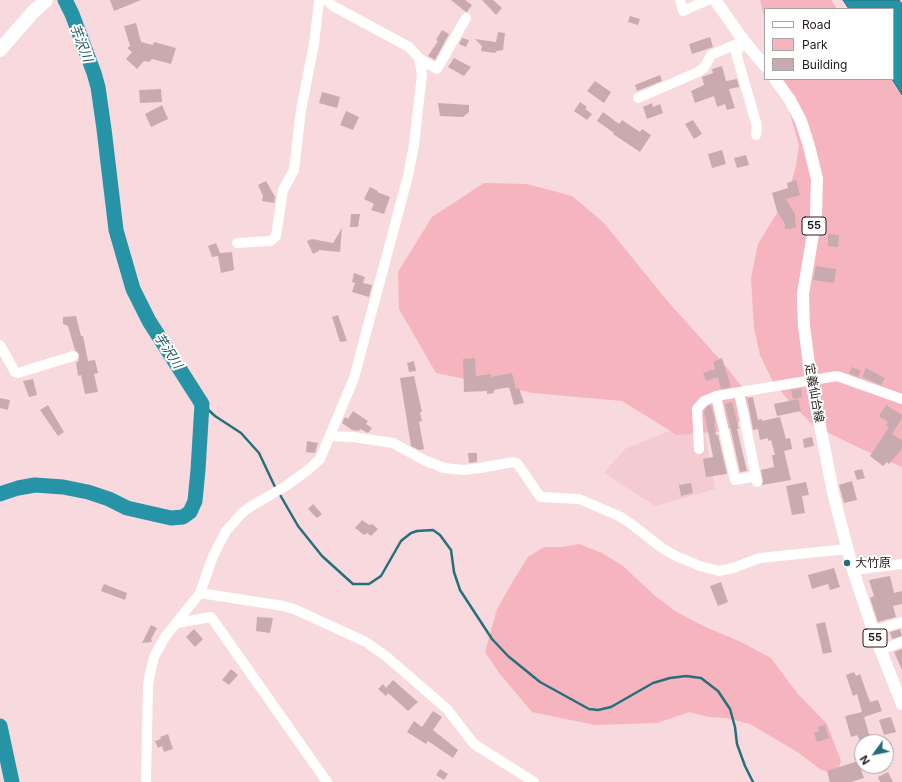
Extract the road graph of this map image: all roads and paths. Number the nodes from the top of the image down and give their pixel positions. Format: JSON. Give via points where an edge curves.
{"nodes":[{"id":1,"x":46,"y":0,"type":"edge"},
{"id":2,"x":320,"y":0,"type":"edge"},
{"id":3,"x":327,"y":0,"type":"edge"},
{"id":4,"x":680,"y":0,"type":"edge"},
{"id":5,"x":708,"y":0,"type":"edge"},
{"id":6,"x":715,"y":0,"type":"edge"},
{"id":7,"x":466,"y":18,"type":"dead end"},
{"id":8,"x":744,"y":41,"type":"junction"},
{"id":9,"x":0,"y":50,"type":"edge"},
{"id":10,"x":419,"y":58,"type":"junction"},
{"id":11,"x":764,"y":65,"type":"edge"},
{"id":12,"x":776,"y":80,"type":"edge"},
{"id":13,"x":638,"y":98,"type":"dead end"},
{"id":14,"x":756,"y":135,"type":"dead end"},
{"id":15,"x":238,"y":244,"type":"dead end"},
{"id":16,"x":0,"y":345,"type":"edge"},
{"id":17,"x":73,"y":356,"type":"dead end"},
{"id":18,"x":810,"y":380,"type":"junction"},
{"id":19,"x":738,"y":392,"type":"junction"},
{"id":20,"x":716,"y":396,"type":"junction"},
{"id":21,"x":902,"y":399,"type":"edge"},
{"id":22,"x":330,"y":436,"type":"junction"},
{"id":23,"x":699,"y":449,"type":"dead end"},
{"id":24,"x":848,"y":549,"type":"junction"},
{"id":25,"x":902,"y":564,"type":"edge"},
{"id":26,"x":853,"y":570,"type":"junction"},
{"id":27,"x":200,"y":593,"type":"junction"},
{"id":28,"x":902,"y":622,"type":"edge"},
{"id":29,"x":177,"y":623,"type":"junction"},
{"id":30,"x":873,"y":631,"type":"junction"},
{"id":31,"x":902,"y":642,"type":"edge"},
{"id":32,"x":880,"y":650,"type":"junction"},
{"id":33,"x":901,"y":697,"type":"edge"},
{"id":34,"x":146,"y":782,"type":"edge"},
{"id":35,"x":327,"y":782,"type":"edge"},
{"id":36,"x":534,"y":782,"type":"edge"}],
"edges":[{"from":1,"to":9,"type":"highway"},
{"from":2,"to":15,"type":"street","via":[[301,110],[294,170],[283,190],[276,236],[271,241]]},
{"from":3,"to":10,"type":"street","via":[[333,6],[409,47]]},
{"from":4,"to":5,"type":"street","via":[[684,11]]},
{"from":6,"to":8,"type":"main road"},
{"from":7,"to":10,"type":"street","via":[[437,69]]},
{"from":8,"to":11,"type":"main road"},
{"from":8,"to":13,"type":"street","via":[[712,55],[704,68],[698,72]]},
{"from":8,"to":14,"type":"street","via":[[736,53],[757,126]]},
{"from":10,"to":22,"type":"street","via":[[422,74],[408,176],[354,378]]},
{"from":12,"to":18,"type":"main road","name":"定義仙台線","number":"55","via":[[801,121],[817,179],[816,216],[803,294]]},
{"from":16,"to":17,"type":"street","via":[[18,373]]},
{"from":18,"to":19,"type":"street"},
{"from":18,"to":21,"type":"street","via":[[837,376]]},
{"from":18,"to":24,"type":"main road","name":"定義仙台線","number":"55","via":[[834,497]]},
{"from":19,"to":20,"type":"street"},
{"from":19,"to":20,"type":"street","via":[[756,479],[735,480]]},
{"from":20,"to":23,"type":"street","via":[[704,401],[697,409]]},
{"from":22,"to":24,"type":"street","via":[[393,443],[444,468],[464,470],[517,463],[541,497],[579,499],[630,523],[676,556],[719,571],[760,558]]},
{"from":22,"to":27,"type":"street","via":[[320,459],[308,470],[242,513],[226,531],[213,556]]},
{"from":24,"to":26,"type":"main road","name":"定義仙台線","number":"55"},
{"from":25,"to":26,"type":"street"},
{"from":26,"to":30,"type":"main road","name":"定義仙台線","number":"55"},
{"from":27,"to":29,"type":"street"},
{"from":27,"to":36,"type":"street","via":[[294,609],[366,642],[447,709],[474,744]]},
{"from":28,"to":30,"type":"street"},
{"from":29,"to":34,"type":"street","via":[[165,637],[151,666]]},
{"from":29,"to":35,"type":"street","via":[[210,617]]},
{"from":30,"to":32,"type":"main road","name":"定義仙台線","number":"55"},
{"from":31,"to":32,"type":"street"},
{"from":32,"to":33,"type":"main road","name":"定義仙台線","number":"55"}]}
